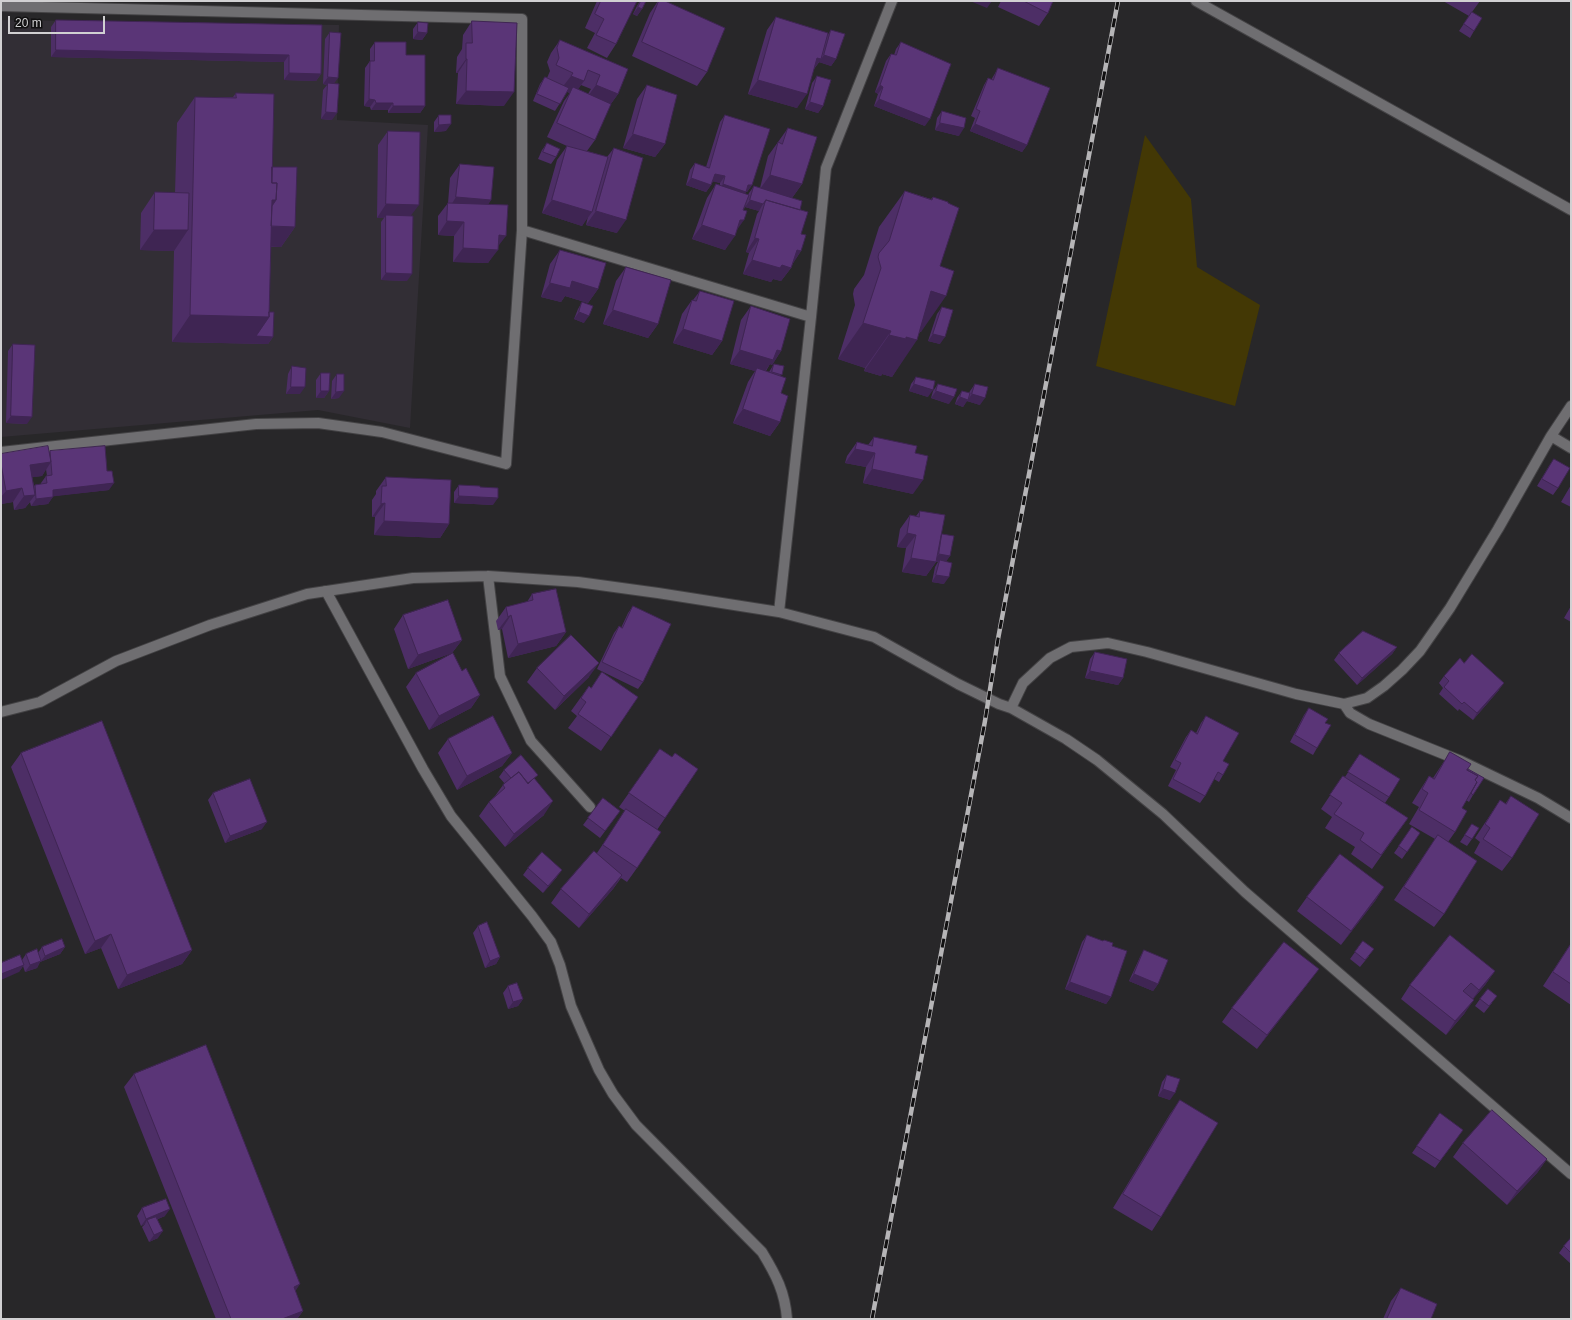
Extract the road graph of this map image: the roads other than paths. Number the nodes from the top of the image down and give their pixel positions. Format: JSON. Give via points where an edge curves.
{"nodes":[{"id":1,"x":892,"y":1,"type":"edge"},
{"id":2,"x":1196,"y":1,"type":"edge"},
{"id":3,"x":1,"y":6,"type":"edge"},
{"id":4,"x":1571,"y":210,"type":"edge"},
{"id":5,"x":522,"y":230,"type":"junction"},
{"id":6,"x":811,"y":317,"type":"junction"},
{"id":7,"x":1571,"y":406,"type":"edge"},
{"id":8,"x":1551,"y":436,"type":"junction"},
{"id":9,"x":1571,"y":448,"type":"edge"},
{"id":10,"x":1,"y":452,"type":"edge"},
{"id":11,"x":488,"y":576,"type":"junction"},
{"id":12,"x":326,"y":591,"type":"junction"},
{"id":13,"x":779,"y":612,"type":"junction"},
{"id":14,"x":1344,"y":704,"type":"junction"},
{"id":15,"x":1011,"y":708,"type":"junction"},
{"id":16,"x":1,"y":712,"type":"edge"},
{"id":17,"x":590,"y":807,"type":"dead end"},
{"id":18,"x":1571,"y":818,"type":"edge"},
{"id":19,"x":1571,"y":1174,"type":"edge"},
{"id":20,"x":787,"y":1319,"type":"edge"}],
"edges":[{"from":1,"to":6,"type":"street","via":[[826,168]]},
{"from":2,"to":4,"type":"street"},
{"from":3,"to":5,"type":"street","via":[[522,19]]},
{"from":5,"to":6,"type":"street"},
{"from":5,"to":10,"type":"street","via":[[506,464],[382,432],[318,423],[256,424]]},
{"from":6,"to":13,"type":"street"},
{"from":7,"to":8,"type":"street"},
{"from":8,"to":9,"type":"street"},
{"from":8,"to":14,"type":"street","via":[[1450,608],[1420,651],[1384,686],[1367,698]]},
{"from":11,"to":12,"type":"street","via":[[413,578]]},
{"from":11,"to":13,"type":"street","via":[[578,582]]},
{"from":11,"to":17,"type":"street","via":[[500,676],[531,741]]},
{"from":12,"to":16,"type":"street","via":[[307,594],[210,625],[116,661],[40,702]]},
{"from":12,"to":20,"type":"street","via":[[422,769],[451,816],[551,942],[571,1006],[599,1070],[613,1094],[636,1125],[762,1252],[777,1276],[786,1304]]},
{"from":13,"to":15,"type":"street","via":[[874,637],[958,684]]},
{"from":14,"to":15,"type":"street","via":[[1296,694],[1108,643],[1071,647],[1050,658],[1023,683]]},
{"from":14,"to":18,"type":"street","via":[[1350,713],[1369,724],[1461,761],[1538,798]]},
{"from":15,"to":19,"type":"street","via":[[1098,760],[1163,814],[1245,892]]}]}
